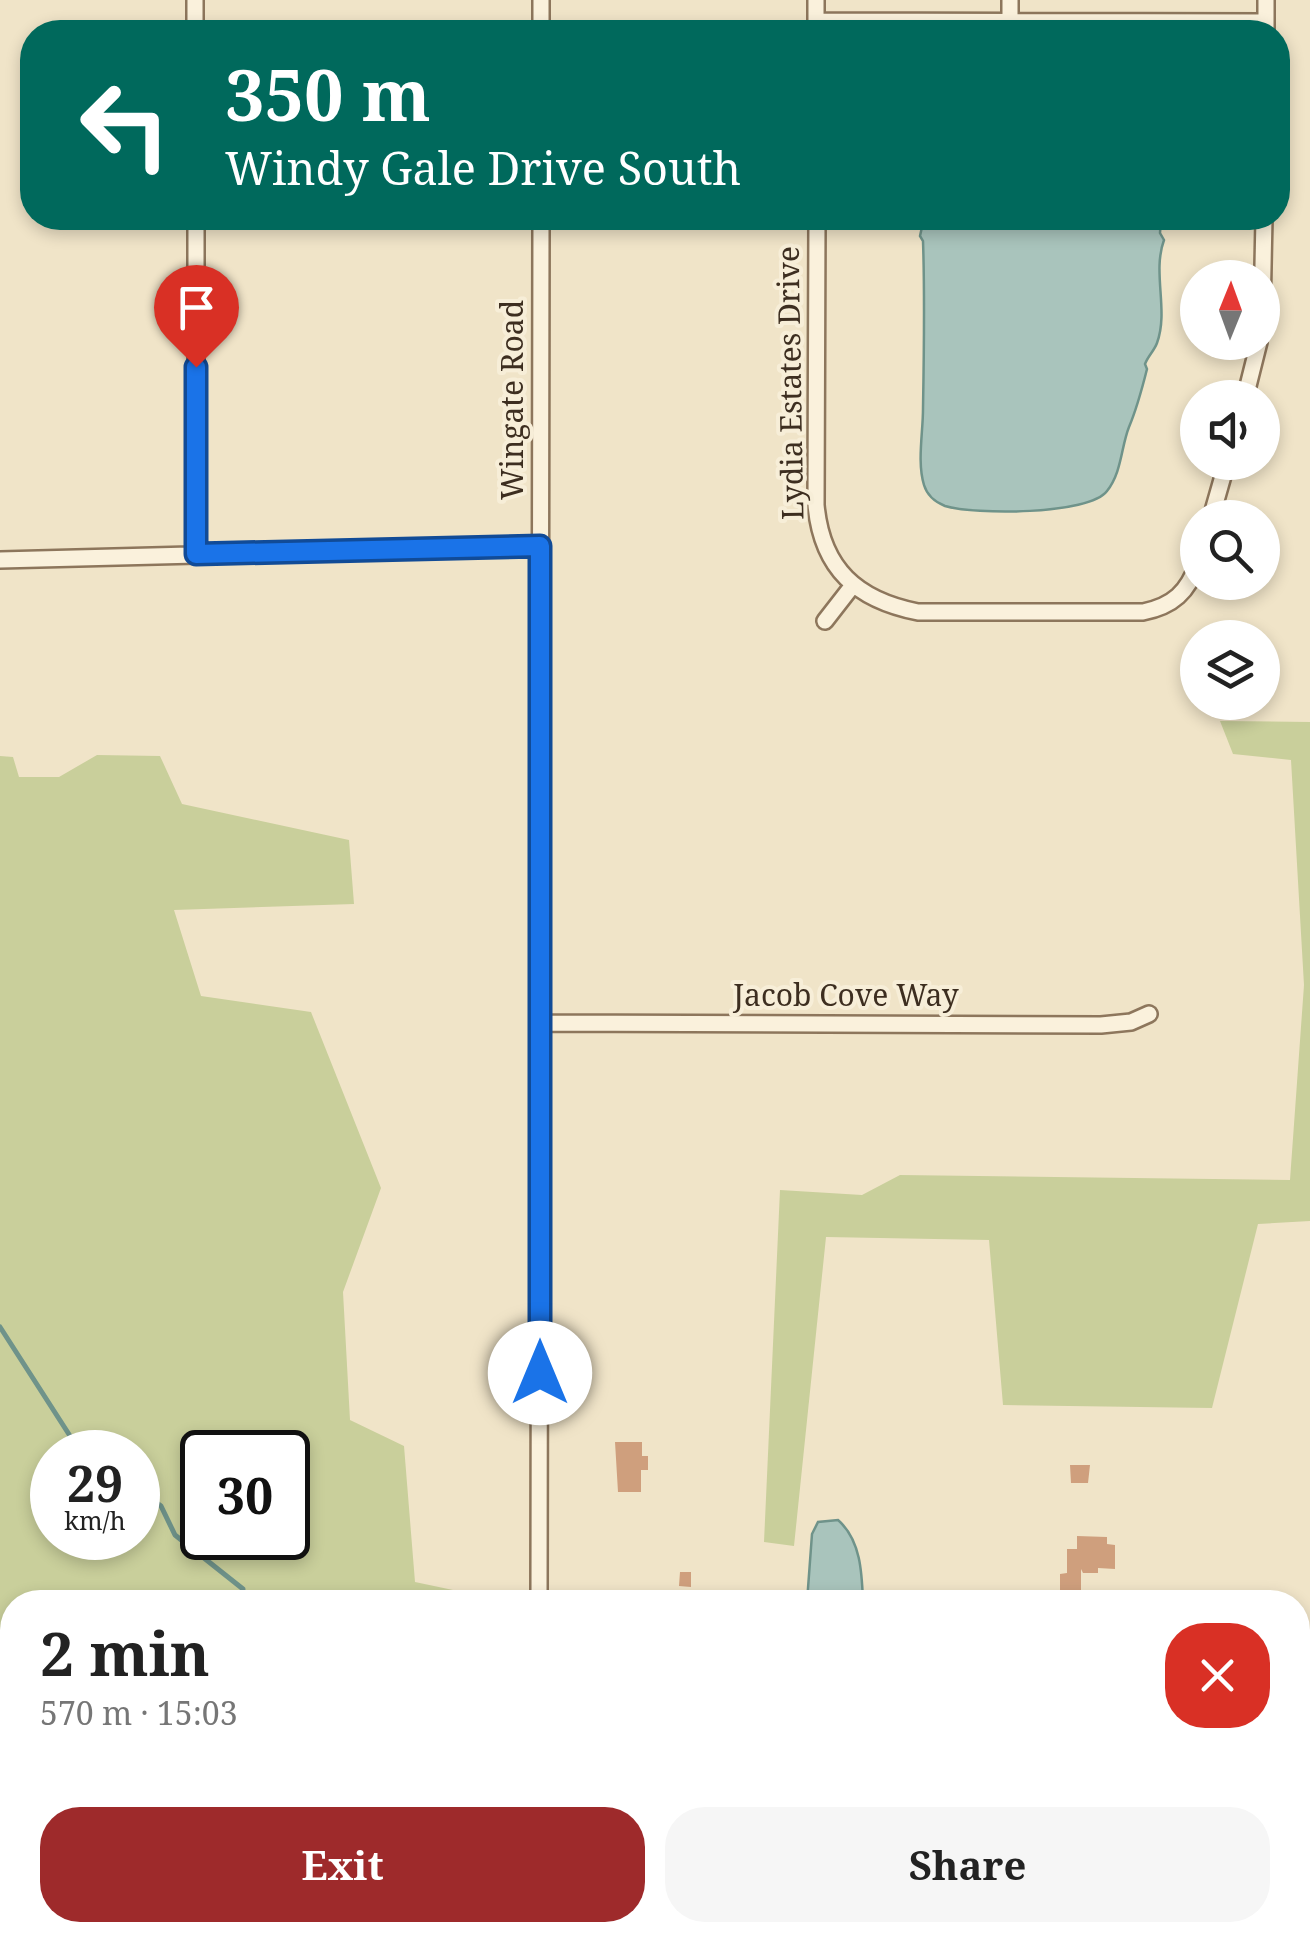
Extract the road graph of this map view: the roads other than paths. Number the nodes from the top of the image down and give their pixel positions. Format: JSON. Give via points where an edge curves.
{"nodes":[{"id":1,"x":196,"y":230,"type":"edge"},
{"id":2,"x":541,"y":230,"type":"edge"},
{"id":3,"x":817,"y":230,"type":"edge"},
{"id":4,"x":1264,"y":230,"type":"edge"},
{"id":5,"x":1263,"y":260,"type":"edge"},
{"id":6,"x":540,"y":546,"type":"junction"},
{"id":7,"x":196,"y":554,"type":"junction"},
{"id":8,"x":0,"y":560,"type":"edge"},
{"id":9,"x":853,"y":585,"type":"junction"},
{"id":10,"x":1180,"y":595,"type":"edge"},
{"id":11,"x":825,"y":621,"type":"dead end"},
{"id":12,"x":1149,"y":1014,"type":"dead end"},
{"id":13,"x":540,"y":1023,"type":"junction"},
{"id":14,"x":539,"y":1590,"type":"edge"}],
"edges":[{"from":1,"to":7,"type":"street"},
{"from":2,"to":6,"type":"street","name":"Wingate Road"},
{"from":3,"to":9,"type":"street","name":"Lydia Estates Drive","via":[[816,505],[824,545]]},
{"from":4,"to":5,"type":"street"},
{"from":6,"to":7,"type":"street"},
{"from":6,"to":13,"type":"street","name":"Wingate Road"},
{"from":7,"to":8,"type":"street"},
{"from":9,"to":10,"type":"street","name":"Lydia Estates Drive","via":[[918,612],[1143,612]]},
{"from":9,"to":11,"type":"street"},
{"from":12,"to":13,"type":"street","name":"Jacob Cove Way","via":[[1101,1025]]},
{"from":13,"to":14,"type":"street","name":"Wingate Road"}]}
